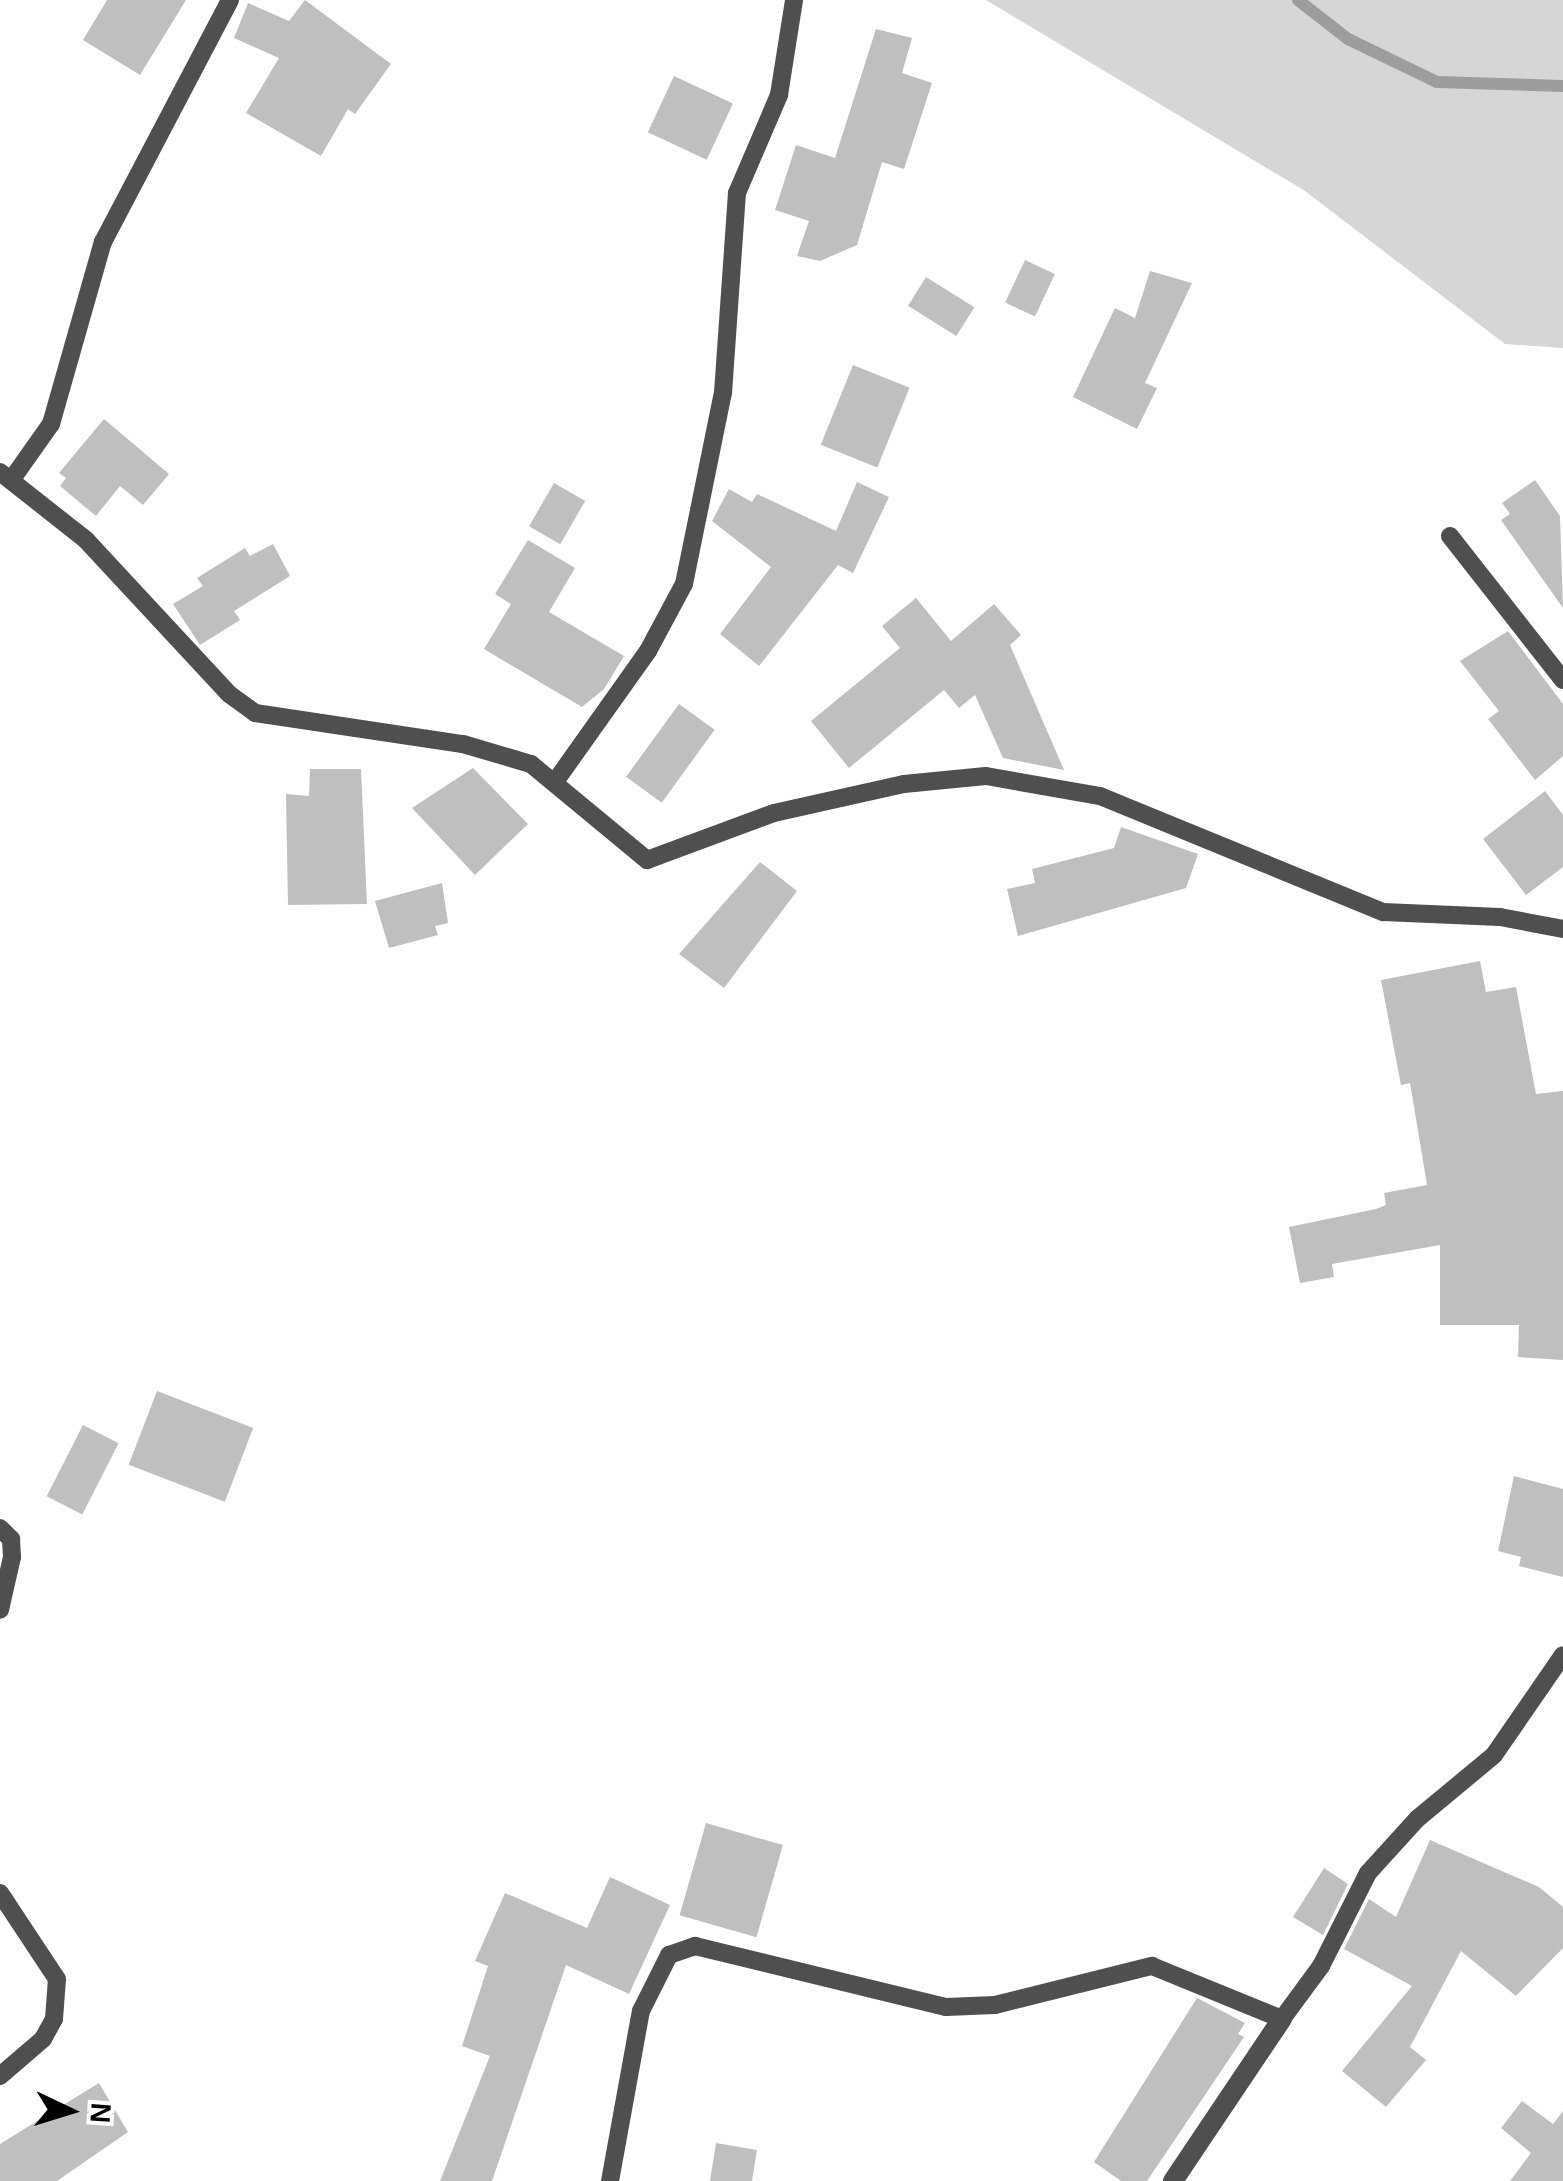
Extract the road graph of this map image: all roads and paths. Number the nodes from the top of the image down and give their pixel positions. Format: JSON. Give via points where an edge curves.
{"nodes":[{"id":1,"x":230,"y":0,"type":"edge"},
{"id":2,"x":794,"y":0,"type":"edge"},
{"id":3,"x":6,"y":476,"type":"edge"},
{"id":4,"x":1450,"y":536,"type":"dead end"},
{"id":5,"x":1563,"y":680,"type":"edge"},
{"id":6,"x":556,"y":780,"type":"junction"},
{"id":7,"x":1563,"y":930,"type":"edge"},
{"id":8,"x":0,"y":1528,"type":"edge"},
{"id":9,"x":0,"y":1610,"type":"edge"},
{"id":10,"x":1563,"y":1655,"type":"edge"},
{"id":11,"x":0,"y":1893,"type":"edge"},
{"id":12,"x":1282,"y":2019,"type":"junction"},
{"id":13,"x":0,"y":2076,"type":"edge"},
{"id":14,"x":610,"y":2181,"type":"edge"},
{"id":15,"x":1173,"y":2181,"type":"edge"}],
"edges":[{"from":1,"to":3,"type":"lane","via":[[103,242],[51,424]]},
{"from":2,"to":6,"type":"lane","via":[[778,95],[737,192],[723,394],[684,584],[648,651]]},
{"from":3,"to":6,"type":"lane","via":[[86,540],[229,694],[256,713],[463,744],[531,764]]},
{"from":4,"to":5,"type":"lane"},
{"from":6,"to":7,"type":"lane","via":[[647,860],[734,824],[849,795],[947,778],[1038,782],[1100,796],[1382,912],[1500,917]]},
{"from":8,"to":9,"type":"lane","via":[[11,1539],[12,1557]]},
{"from":10,"to":12,"type":"lane","via":[[1494,1754],[1416,1819],[1368,1873],[1321,1966]]},
{"from":11,"to":13,"type":"lane","via":[[48,1962],[56,1991],[54,2020],[43,2038]]},
{"from":12,"to":14,"type":"lane","via":[[1152,1966],[995,2005],[946,2008],[695,1946],[668,1955],[641,2011]]},
{"from":12,"to":15,"type":"street"}]}
